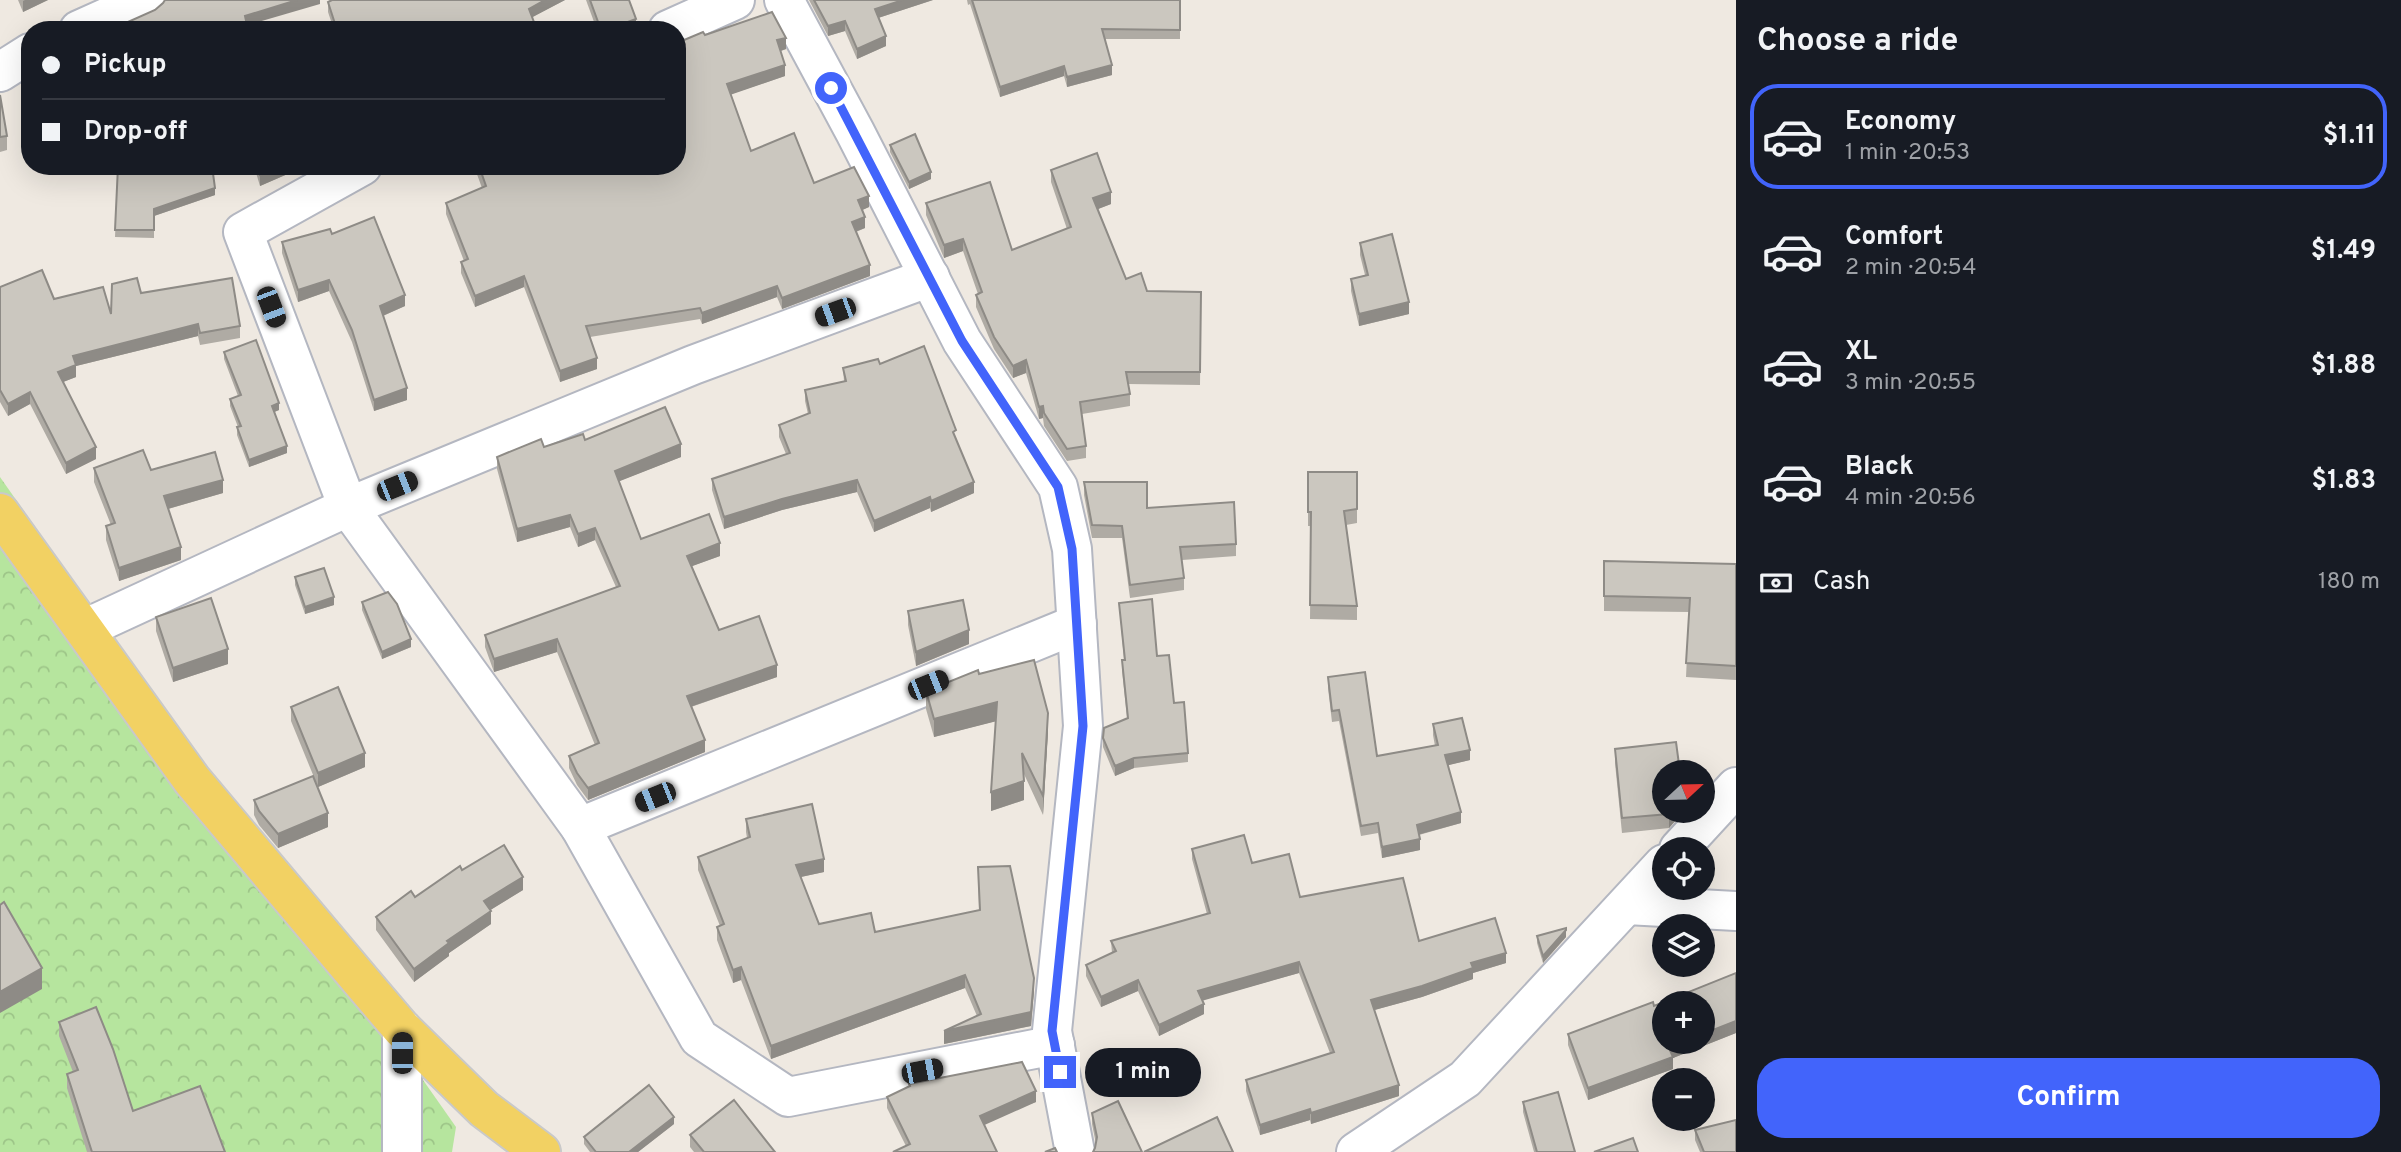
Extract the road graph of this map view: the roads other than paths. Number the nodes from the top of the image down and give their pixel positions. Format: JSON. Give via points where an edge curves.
{"nodes":[{"id":1,"x":146,"y":0,"type":"edge"},
{"id":2,"x":735,"y":0,"type":"edge"},
{"id":3,"x":784,"y":0,"type":"edge"},
{"id":4,"x":99,"y":21,"type":"edge"},
{"id":5,"x":686,"y":22,"type":"edge"},
{"id":6,"x":21,"y":59,"type":"edge"},
{"id":7,"x":0,"y":72,"type":"edge"},
{"id":8,"x":346,"y":175,"type":"edge"},
{"id":9,"x":930,"y":277,"type":"junction"},
{"id":10,"x":348,"y":507,"type":"junction"},
{"id":11,"x":0,"y":513,"type":"edge"},
{"id":12,"x":1077,"y":624,"type":"junction"},
{"id":13,"x":84,"y":629,"type":"junction"},
{"id":14,"x":1736,"y":787,"type":"edge"},
{"id":15,"x":580,"y":827,"type":"junction"},
{"id":16,"x":1690,"y":837,"type":"edge"},
{"id":17,"x":1652,"y":877,"type":"edge"},
{"id":18,"x":1626,"y":905,"type":"junction"},
{"id":19,"x":1736,"y":912,"type":"edge"},
{"id":20,"x":402,"y":1029,"type":"junction"},
{"id":21,"x":1055,"y":1045,"type":"junction"},
{"id":22,"x":401,"y":1152,"type":"edge"},
{"id":23,"x":541,"y":1152,"type":"edge"},
{"id":24,"x":1075,"y":1152,"type":"edge"},
{"id":25,"x":1356,"y":1152,"type":"edge"}],
"edges":[{"from":1,"to":4,"type":"street"},
{"from":2,"to":5,"type":"street"},
{"from":3,"to":9,"type":"street"},
{"from":6,"to":7,"type":"street"},
{"from":8,"to":10,"type":"street","via":[[243,232]]},
{"from":9,"to":10,"type":"street","via":[[693,365]]},
{"from":9,"to":12,"type":"street","via":[[962,341],[1058,487],[1072,549]]},
{"from":10,"to":13,"type":"street"},
{"from":10,"to":15,"type":"street"},
{"from":11,"to":13,"type":"main road"},
{"from":12,"to":15,"type":"street"},
{"from":12,"to":21,"type":"street","via":[[1083,726],[1052,1031]]},
{"from":13,"to":20,"type":"main road","via":[[192,780]]},
{"from":14,"to":16,"type":"street"},
{"from":15,"to":21,"type":"street","via":[[699,1038],[788,1097]]},
{"from":17,"to":18,"type":"street"},
{"from":18,"to":19,"type":"street"},
{"from":18,"to":25,"type":"street","via":[[1465,1079]]},
{"from":20,"to":22,"type":"street"},
{"from":20,"to":23,"type":"main road","via":[[484,1109]]},
{"from":21,"to":24,"type":"street"}]}
